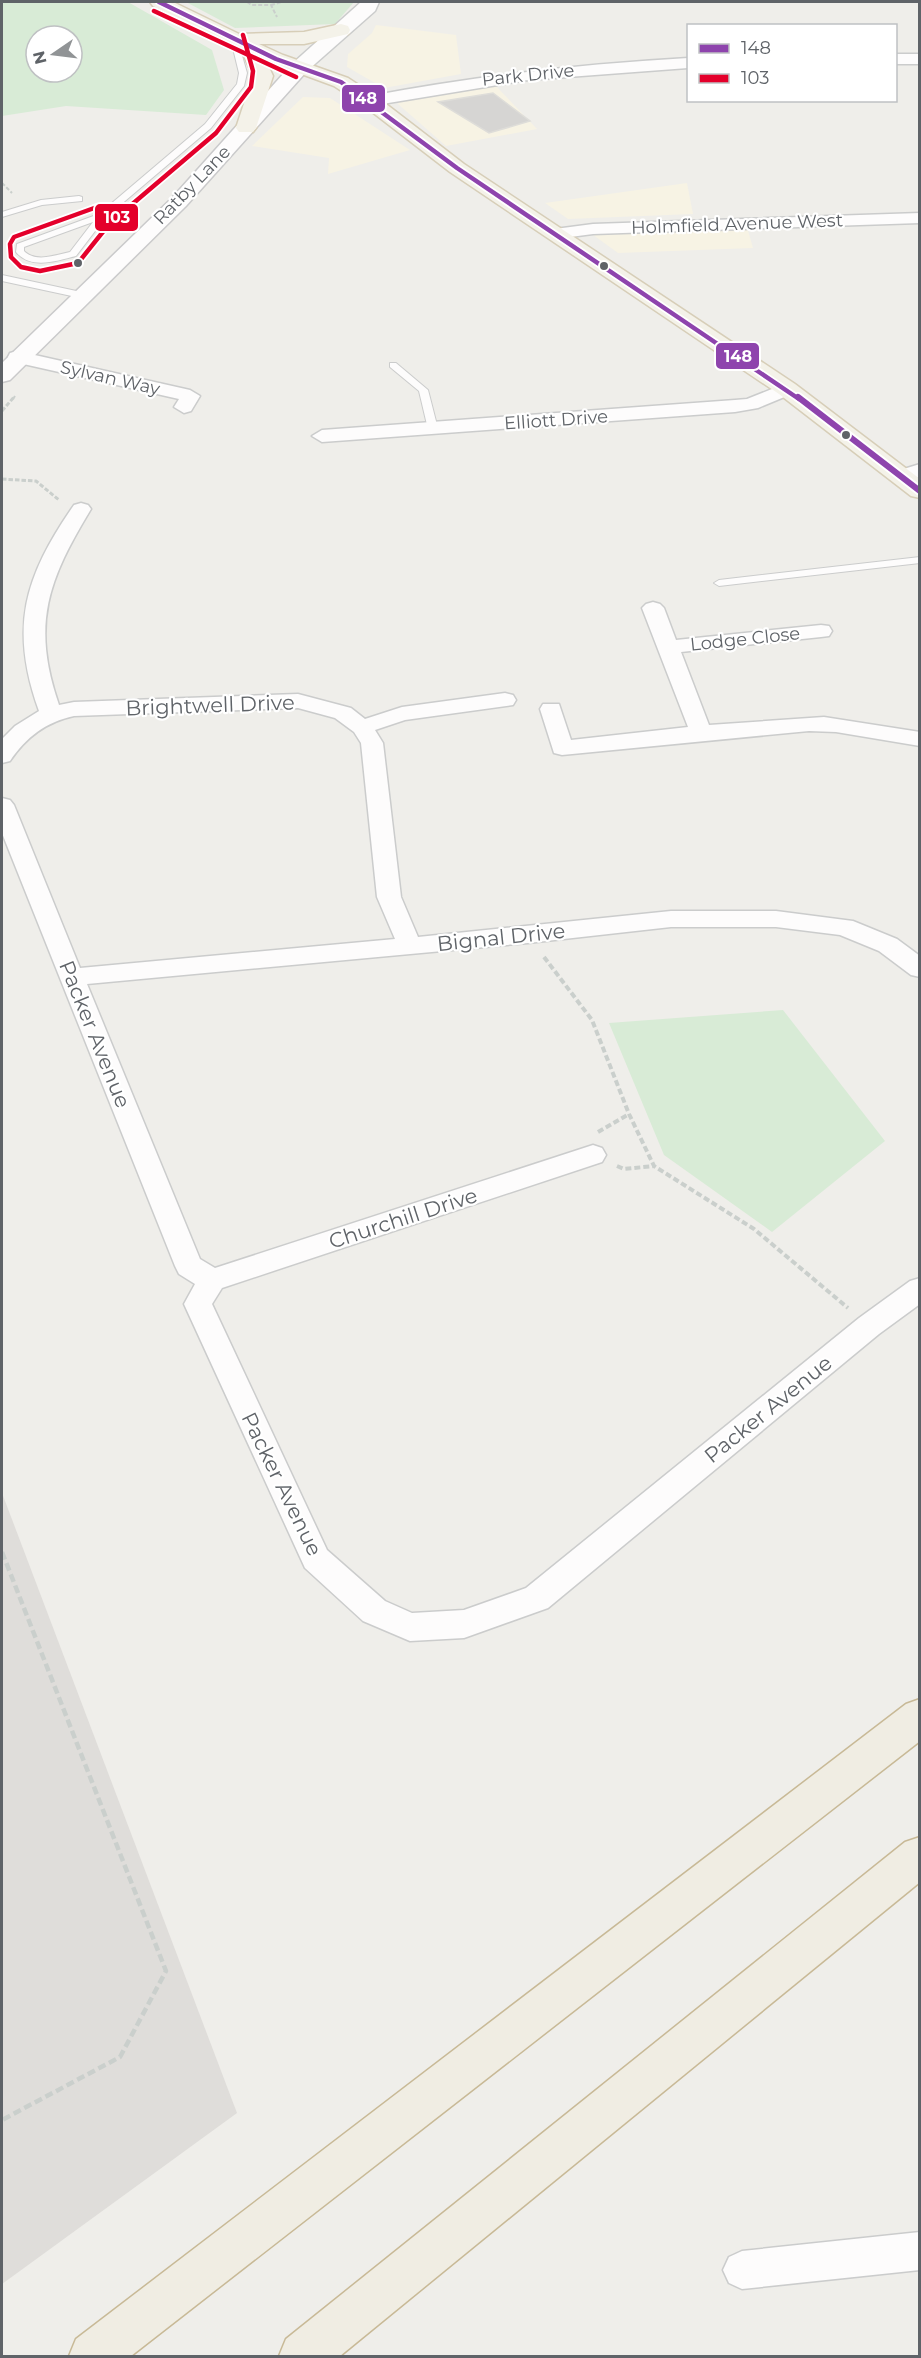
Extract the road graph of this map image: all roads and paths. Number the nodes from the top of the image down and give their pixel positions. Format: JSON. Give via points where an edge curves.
{"nodes":[{"id":1,"x":159,"y":2,"type":"edge"},
{"id":2,"x":282,"y":2,"type":"edge"},
{"id":3,"x":370,"y":2,"type":"edge"},
{"id":4,"x":271,"y":5,"type":"dead end"},
{"id":5,"x":340,"y":30,"type":"junction"},
{"id":6,"x":237,"y":40,"type":"junction"},
{"id":7,"x":897,"y":59,"type":"edge"},
{"id":8,"x":920,"y":59,"type":"edge"},
{"id":9,"x":687,"y":63,"type":"edge"},
{"id":10,"x":300,"y":67,"type":"junction"},
{"id":11,"x":370,"y":101,"type":"junction"},
{"id":12,"x":246,"y":129,"type":"junction"},
{"id":13,"x":79,"y":199,"type":"dead end"},
{"id":14,"x":2,"y":215,"type":"edge"},
{"id":15,"x":102,"y":216,"type":"junction"},
{"id":16,"x":920,"y":218,"type":"edge"},
{"id":17,"x":555,"y":234,"type":"junction"},
{"id":18,"x":2,"y":278,"type":"edge"},
{"id":19,"x":81,"y":296,"type":"junction"},
{"id":20,"x":17,"y":357,"type":"junction"},
{"id":21,"x":393,"y":365,"type":"dead end"},
{"id":22,"x":2,"y":375,"type":"edge"},
{"id":23,"x":787,"y":389,"type":"junction"},
{"id":24,"x":184,"y":407,"type":"dead end"},
{"id":25,"x":433,"y":429,"type":"junction"},
{"id":26,"x":322,"y":436,"type":"dead end"},
{"id":27,"x":910,"y":473,"type":"edge"},
{"id":28,"x":2,"y":479,"type":"edge"},
{"id":29,"x":920,"y":491,"type":"edge"},
{"id":30,"x":81,"y":508,"type":"joint"},
{"id":31,"x":920,"y":560,"type":"edge"},
{"id":32,"x":719,"y":583,"type":"dead end"},
{"id":33,"x":653,"y":608,"type":"dead end"},
{"id":34,"x":821,"y":631,"type":"dead end"},
{"id":35,"x":669,"y":647,"type":"junction"},
{"id":36,"x":505,"y":700,"type":"dead end"},
{"id":37,"x":551,"y":709,"type":"dead end"},
{"id":38,"x":51,"y":714,"type":"junction"},
{"id":39,"x":362,"y":728,"type":"junction"},
{"id":40,"x":701,"y":733,"type":"junction"},
{"id":41,"x":920,"y":739,"type":"edge"},
{"id":42,"x":2,"y":756,"type":"edge"},
{"id":43,"x":2,"y":805,"type":"edge"},
{"id":44,"x":528,"y":935,"type":"junction"},
{"id":45,"x":410,"y":946,"type":"junction"},
{"id":46,"x":920,"y":969,"type":"edge"},
{"id":47,"x":72,"y":977,"type":"junction"},
{"id":48,"x":593,"y":1155,"type":"joint"},
{"id":49,"x":654,"y":1166,"type":"junction"},
{"id":50,"x":212,"y":1280,"type":"junction"},
{"id":51,"x":920,"y":1289,"type":"edge"},
{"id":52,"x":869,"y":1326,"type":"junction"},
{"id":53,"x":2,"y":1552,"type":"edge"},
{"id":54,"x":920,"y":1718,"type":"edge"},
{"id":55,"x":920,"y":1856,"type":"edge"},
{"id":56,"x":2,"y":2120,"type":"edge"},
{"id":57,"x":920,"y":2251,"type":"edge"},
{"id":58,"x":742,"y":2270,"type":"dead end"},
{"id":59,"x":93,"y":2356,"type":"edge"},
{"id":60,"x":303,"y":2356,"type":"edge"}],
"edges":[{"from":1,"to":6,"type":"main road"},
{"from":2,"to":4,"type":"path"},
{"from":3,"to":5,"type":"main road","name":"Ratby Lane"},
{"from":5,"to":6,"type":"main road","via":[[296,38]]},
{"from":5,"to":10,"type":"main road","name":"Ratby Lane"},
{"from":6,"to":10,"type":"main road"},
{"from":6,"to":12,"type":"main road","via":[[263,76]]},
{"from":6,"to":15,"type":"lane","via":[[241,84],[208,126]]},
{"from":7,"to":8,"type":"street"},
{"from":9,"to":11,"type":"street","name":"Park Drive","via":[[520,75]]},
{"from":10,"to":11,"type":"main road","via":[[341,82]]},
{"from":10,"to":12,"type":"main road","name":"Ratby Lane"},
{"from":11,"to":17,"type":"main road","via":[[457,168]]},
{"from":12,"to":19,"type":"main road","name":"Ratby Lane","via":[[179,202]]},
{"from":13,"to":14,"type":"lane","via":[[41,203]]},
{"from":15,"to":15,"type":"lane","via":[[73,254],[41,261],[26,258],[20,252],[21,246]]},
{"from":16,"to":17,"type":"street","name":"Holmfield Avenue West","via":[[593,229]]},
{"from":17,"to":23,"type":"main road"},
{"from":18,"to":19,"type":"lane"},
{"from":19,"to":20,"type":"main road","name":"Ratby Lane"},
{"from":20,"to":22,"type":"main road","name":"Ratby Lane"},
{"from":20,"to":24,"type":"street","name":"Sylvan Way","via":[[190,396]]},
{"from":21,"to":25,"type":"lane","via":[[423,390]]},
{"from":23,"to":25,"type":"street","name":"Elliott Drive","via":[[751,404],[735,406]]},
{"from":23,"to":27,"type":"main road"},
{"from":25,"to":26,"type":"street","name":"Elliott Drive"},
{"from":27,"to":29,"type":"main road"},
{"from":28,"to":30,"type":"path","via":[[36,481],[69,508]]},
{"from":30,"to":38,"type":"street","via":[[58,546],[36,613],[33,644]]},
{"from":31,"to":32,"type":"lane"},
{"from":33,"to":35,"type":"street","name":"Lodge Close"},
{"from":34,"to":35,"type":"street","name":"Lodge Close"},
{"from":35,"to":40,"type":"street","name":"Lodge Close"},
{"from":36,"to":39,"type":"street","via":[[402,714]]},
{"from":37,"to":40,"type":"street","via":[[562,748]]},
{"from":38,"to":39,"type":"street","name":"Brightwell Drive","via":[[74,709],[282,700],[321,705],[344,713]]},
{"from":38,"to":42,"type":"street","via":[[7,745]]},
{"from":39,"to":45,"type":"street","via":[[372,742],[388,897]]},
{"from":40,"to":41,"type":"street","via":[[823,724]]},
{"from":43,"to":47,"type":"street","name":"Packer Avenue"},
{"from":44,"to":45,"type":"street","name":"Bignal Drive"},
{"from":44,"to":46,"type":"street","name":"Bignal Drive","via":[[671,919],[777,919],[844,927],[888,945]]},
{"from":44,"to":49,"type":"path","via":[[592,1020]]},
{"from":45,"to":47,"type":"street","name":"Bignal Drive"},
{"from":47,"to":50,"type":"street","name":"Packer Avenue","via":[[189,1266]]},
{"from":48,"to":49,"type":"path","via":[[624,1169]]},
{"from":48,"to":50,"type":"street","name":"Churchill Drive"},
{"from":49,"to":52,"type":"path","via":[[754,1229]]},
{"from":50,"to":52,"type":"street","name":"Packer Avenue","via":[[198,1304],[316,1559],[374,1611],[410,1627],[464,1624],[537,1598]]},
{"from":51,"to":52,"type":"street","name":"Packer Avenue"},
{"from":53,"to":56,"type":"path","via":[[166,1971],[120,2057]]},
{"from":54,"to":59,"type":"highway"},
{"from":55,"to":60,"type":"highway"},
{"from":57,"to":58,"type":"street"}]}
